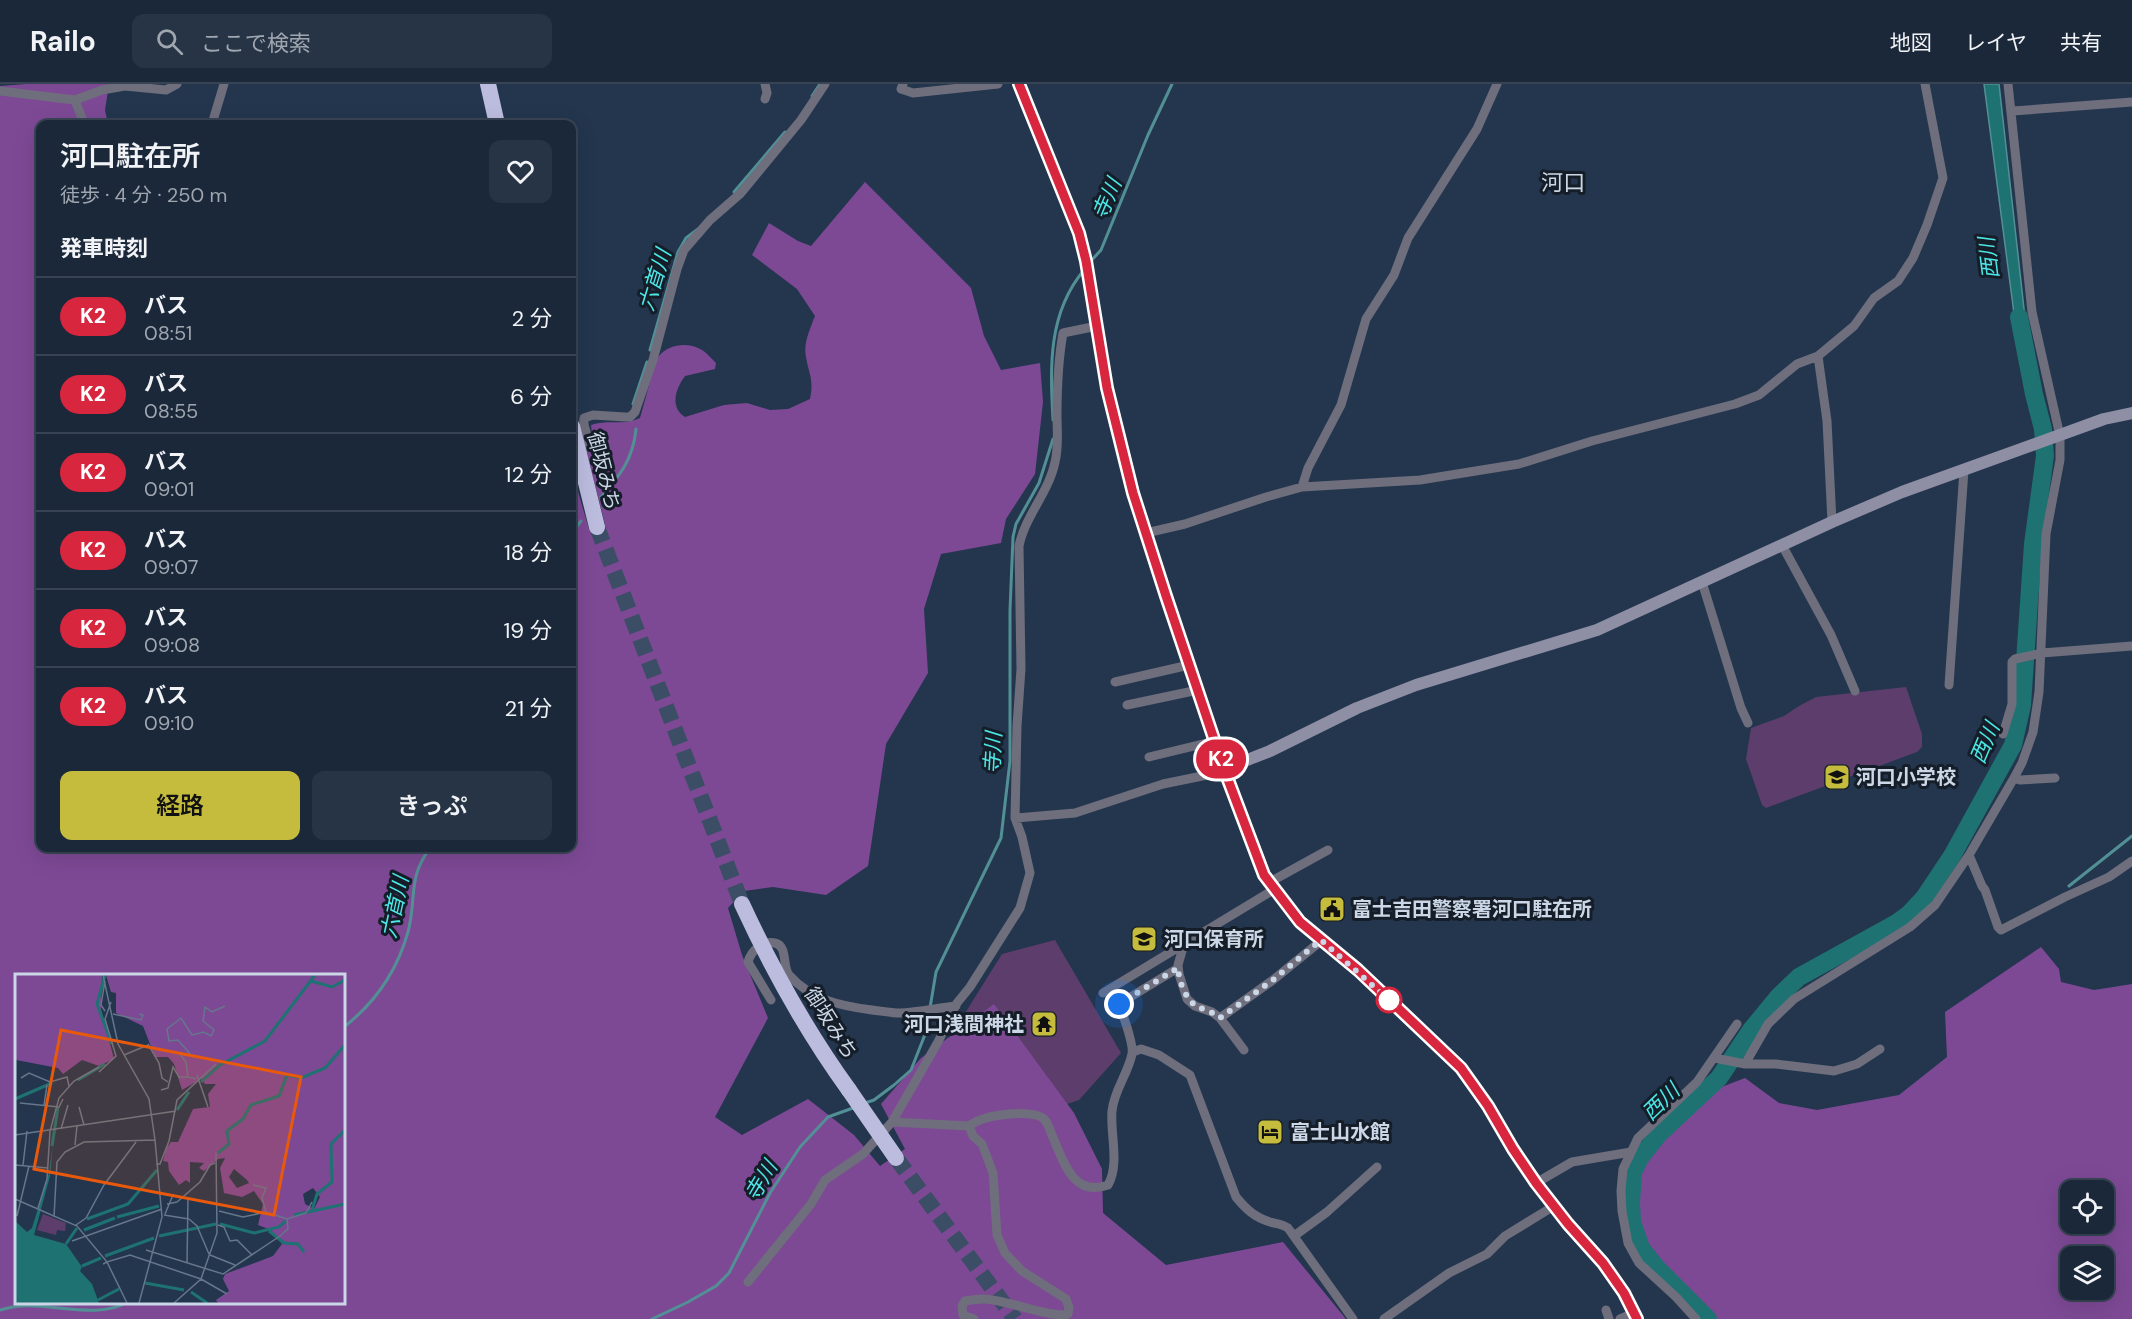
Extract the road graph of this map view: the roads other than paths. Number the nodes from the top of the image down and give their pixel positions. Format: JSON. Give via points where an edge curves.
{"nodes":[{"id":1,"x":177,"y":84,"type":"edge"},
{"id":2,"x":224,"y":84,"type":"edge"},
{"id":3,"x":488,"y":84,"type":"edge"},
{"id":4,"x":765,"y":84,"type":"edge"},
{"id":5,"x":825,"y":84,"type":"edge"},
{"id":6,"x":903,"y":84,"type":"edge"},
{"id":7,"x":998,"y":84,"type":"edge"},
{"id":8,"x":1019,"y":84,"type":"edge"},
{"id":9,"x":1497,"y":84,"type":"edge"},
{"id":10,"x":1925,"y":84,"type":"edge"},
{"id":11,"x":2008,"y":84,"type":"edge"},
{"id":12,"x":0,"y":91,"type":"edge"},
{"id":13,"x":765,"y":99,"type":"dead end"},
{"id":14,"x":75,"y":100,"type":"junction"},
{"id":15,"x":2132,"y":102,"type":"edge"},
{"id":16,"x":2013,"y":111,"type":"junction"},
{"id":17,"x":82,"y":120,"type":"edge"},
{"id":18,"x":213,"y":120,"type":"edge"},
{"id":19,"x":496,"y":120,"type":"edge"},
{"id":20,"x":1097,"y":326,"type":"junction"},
{"id":21,"x":1818,"y":356,"type":"junction"},
{"id":22,"x":2132,"y":413,"type":"edge"},
{"id":23,"x":2056,"y":437,"type":"junction"},
{"id":24,"x":576,"y":442,"type":"edge"},
{"id":25,"x":585,"y":449,"type":"dead end"},
{"id":26,"x":1964,"y":470,"type":"junction"},
{"id":27,"x":1302,"y":487,"type":"junction"},
{"id":28,"x":1832,"y":522,"type":"junction"},
{"id":29,"x":597,"y":527,"type":"tunnel mouth"},
{"id":30,"x":1146,"y":534,"type":"junction"},
{"id":31,"x":1782,"y":545,"type":"junction"},
{"id":32,"x":1702,"y":582,"type":"junction"},
{"id":33,"x":2132,"y":646,"type":"edge"},
{"id":34,"x":2040,"y":654,"type":"junction"},
{"id":35,"x":1189,"y":665,"type":"junction"},
{"id":36,"x":1115,"y":682,"type":"dead end"},
{"id":37,"x":1949,"y":686,"type":"dead end"},
{"id":38,"x":1198,"y":690,"type":"junction"},
{"id":39,"x":1855,"y":691,"type":"dead end"},
{"id":40,"x":1127,"y":705,"type":"dead end"},
{"id":41,"x":1748,"y":723,"type":"dead end"},
{"id":42,"x":2003,"y":734,"type":"dead end"},
{"id":43,"x":1215,"y":741,"type":"junction"},
{"id":44,"x":1149,"y":757,"type":"dead end"},
{"id":45,"x":1224,"y":769,"type":"junction"},
{"id":46,"x":2014,"y":778,"type":"junction"},
{"id":47,"x":2055,"y":778,"type":"dead end"},
{"id":48,"x":1015,"y":818,"type":"junction"},
{"id":49,"x":1328,"y":850,"type":"dead end"},
{"id":50,"x":1969,"y":855,"type":"junction"},
{"id":51,"x":2132,"y":861,"type":"edge"},
{"id":52,"x":1272,"y":886,"type":"junction"},
{"id":53,"x":742,"y":904,"type":"tunnel mouth"},
{"id":54,"x":1321,"y":940,"type":"junction"},
{"id":55,"x":1184,"y":944,"type":"junction"},
{"id":56,"x":761,"y":945,"type":"junction"},
{"id":57,"x":1178,"y":968,"type":"junction"},
{"id":58,"x":1103,"y":993,"type":"dead end"},
{"id":59,"x":771,"y":1000,"type":"dead end"},
{"id":60,"x":956,"y":1006,"type":"junction"},
{"id":61,"x":1220,"y":1018,"type":"junction"},
{"id":62,"x":1737,"y":1024,"type":"dead end"},
{"id":63,"x":1880,"y":1049,"type":"dead end"},
{"id":64,"x":1244,"y":1050,"type":"dead end"},
{"id":65,"x":1133,"y":1052,"type":"junction"},
{"id":66,"x":1718,"y":1059,"type":"junction"},
{"id":67,"x":1743,"y":1064,"type":"junction"},
{"id":68,"x":892,"y":1122,"type":"junction"},
{"id":69,"x":969,"y":1126,"type":"junction"},
{"id":70,"x":1631,"y":1152,"type":"junction"},
{"id":71,"x":896,"y":1158,"type":"tunnel mouth"},
{"id":72,"x":1377,"y":1167,"type":"dead end"},
{"id":73,"x":1536,"y":1183,"type":"junction"},
{"id":74,"x":1554,"y":1206,"type":"junction"},
{"id":75,"x":1294,"y":1236,"type":"junction"},
{"id":76,"x":748,"y":1282,"type":"dead end"},
{"id":77,"x":1635,"y":1316,"type":"edge"},
{"id":78,"x":974,"y":1319,"type":"edge"},
{"id":79,"x":1353,"y":1319,"type":"edge"},
{"id":80,"x":1384,"y":1319,"type":"edge"},
{"id":81,"x":1620,"y":1319,"type":"edge"},
{"id":82,"x":1696,"y":1319,"type":"edge"}],
"edges":[{"from":1,"to":14,"type":"street","via":[[166,90],[125,86]]},
{"from":2,"to":18,"type":"street"},
{"from":3,"to":19,"type":"highway"},
{"from":4,"to":13,"type":"street"},
{"from":5,"to":25,"type":"street","via":[[741,193],[684,250],[635,412],[625,417],[585,418],[589,439]]},
{"from":6,"to":7,"type":"street","via":[[901,89],[912,93]]},
{"from":8,"to":20,"type":"street","via":[[1069,205],[1086,261]]},
{"from":9,"to":27,"type":"street","via":[[1477,129],[1408,238],[1394,275],[1365,320],[1341,405]]},
{"from":10,"to":21,"type":"street","via":[[1943,178],[1927,225],[1898,281],[1874,298],[1854,326]]},
{"from":11,"to":16,"type":"street"},
{"from":12,"to":14,"type":"street"},
{"from":14,"to":17,"type":"street"},
{"from":15,"to":16,"type":"street"},
{"from":16,"to":23,"type":"street","via":[[2032,312]]},
{"from":20,"to":30,"type":"street","via":[[1118,435]]},
{"from":20,"to":48,"type":"street","via":[[1063,333],[1058,363],[1059,434],[1055,463],[1019,546],[1021,669]]},
{"from":21,"to":27,"type":"street","via":[[1797,364],[1751,399],[1519,464],[1400,482]]},
{"from":21,"to":28,"type":"street","via":[[1827,421]]},
{"from":22,"to":23,"type":"street"},
{"from":23,"to":26,"type":"street"},
{"from":23,"to":34,"type":"street","via":[[2060,460],[2046,534]]},
{"from":24,"to":29,"type":"highway","name":"御坂みち"},
{"from":26,"to":28,"type":"street"},
{"from":26,"to":37,"type":"street"},
{"from":27,"to":30,"type":"street"},
{"from":28,"to":31,"type":"street"},
{"from":30,"to":35,"type":"street"},
{"from":31,"to":32,"type":"street"},
{"from":31,"to":39,"type":"street","via":[[1831,635]]},
{"from":32,"to":41,"type":"street"},
{"from":32,"to":45,"type":"street","via":[[1597,630],[1406,689]]},
{"from":33,"to":34,"type":"street"},
{"from":34,"to":42,"type":"street","via":[[2012,662],[2012,704]]},
{"from":34,"to":46,"type":"street","via":[[2032,732]]},
{"from":35,"to":36,"type":"street"},
{"from":35,"to":38,"type":"street"},
{"from":38,"to":40,"type":"street"},
{"from":38,"to":43,"type":"street"},
{"from":43,"to":44,"type":"street"},
{"from":43,"to":45,"type":"street"},
{"from":45,"to":48,"type":"street","via":[[1163,783],[1075,813]]},
{"from":45,"to":52,"type":"street","via":[[1264,875]]},
{"from":46,"to":47,"type":"street"},
{"from":46,"to":50,"type":"street"},
{"from":48,"to":60,"type":"street","via":[[1030,873],[1020,908]]},
{"from":49,"to":52,"type":"street"},
{"from":50,"to":51,"type":"street","via":[[2001,930],[2109,877]]},
{"from":50,"to":67,"type":"street","via":[[1920,920],[1781,1010]]},
{"from":52,"to":54,"type":"street","via":[[1300,922]]},
{"from":52,"to":55,"type":"street"},
{"from":53,"to":56,"type":"highway","name":"御坂みち"},
{"from":54,"to":61,"type":"street"},
{"from":54,"to":73,"type":"street","via":[[1461,1068]]},
{"from":55,"to":57,"type":"street"},
{"from":55,"to":58,"type":"street"},
{"from":56,"to":59,"type":"street","via":[[751,953],[748,962]]},
{"from":56,"to":60,"type":"street","via":[[777,943],[783,948],[787,972],[828,1003],[898,1013]]},
{"from":56,"to":71,"type":"highway","name":"御坂みち","bridge":true,"via":[[823,1054]]},
{"from":57,"to":61,"type":"street","via":[[1187,999]]},
{"from":57,"to":65,"type":"street","via":[[1119,1004]]},
{"from":60,"to":68,"type":"street"},
{"from":61,"to":64,"type":"street"},
{"from":62,"to":66,"type":"street"},
{"from":63,"to":67,"type":"street","via":[[1857,1064],[1834,1071]]},
{"from":65,"to":69,"type":"street","via":[[1114,1095],[1112,1178],[1108,1185],[1097,1189],[1078,1182],[1066,1169],[1041,1117],[988,1117]]},
{"from":65,"to":75,"type":"street","via":[[1142,1049],[1159,1055],[1190,1075],[1236,1197],[1249,1213],[1283,1224]]},
{"from":66,"to":67,"type":"street"},
{"from":66,"to":70,"type":"street","via":[[1638,1138]]},
{"from":68,"to":69,"type":"street"},
{"from":68,"to":76,"type":"street","via":[[863,1154],[825,1180],[812,1204]]},
{"from":69,"to":78,"type":"street","via":[[982,1144],[993,1173],[997,1235],[1005,1253],[1023,1271],[1066,1299],[1069,1308],[1068,1314],[1054,1316],[984,1299],[965,1301],[963,1315]]},
{"from":70,"to":73,"type":"street","via":[[1572,1162]]},
{"from":70,"to":82,"type":"street","via":[[1623,1169],[1621,1191],[1628,1243],[1639,1263]]},
{"from":72,"to":75,"type":"street"},
{"from":73,"to":74,"type":"street"},
{"from":74,"to":77,"type":"street","via":[[1603,1263]]},
{"from":74,"to":80,"type":"street"},
{"from":75,"to":79,"type":"street"},
{"from":77,"to":81,"type":"street"}]}
